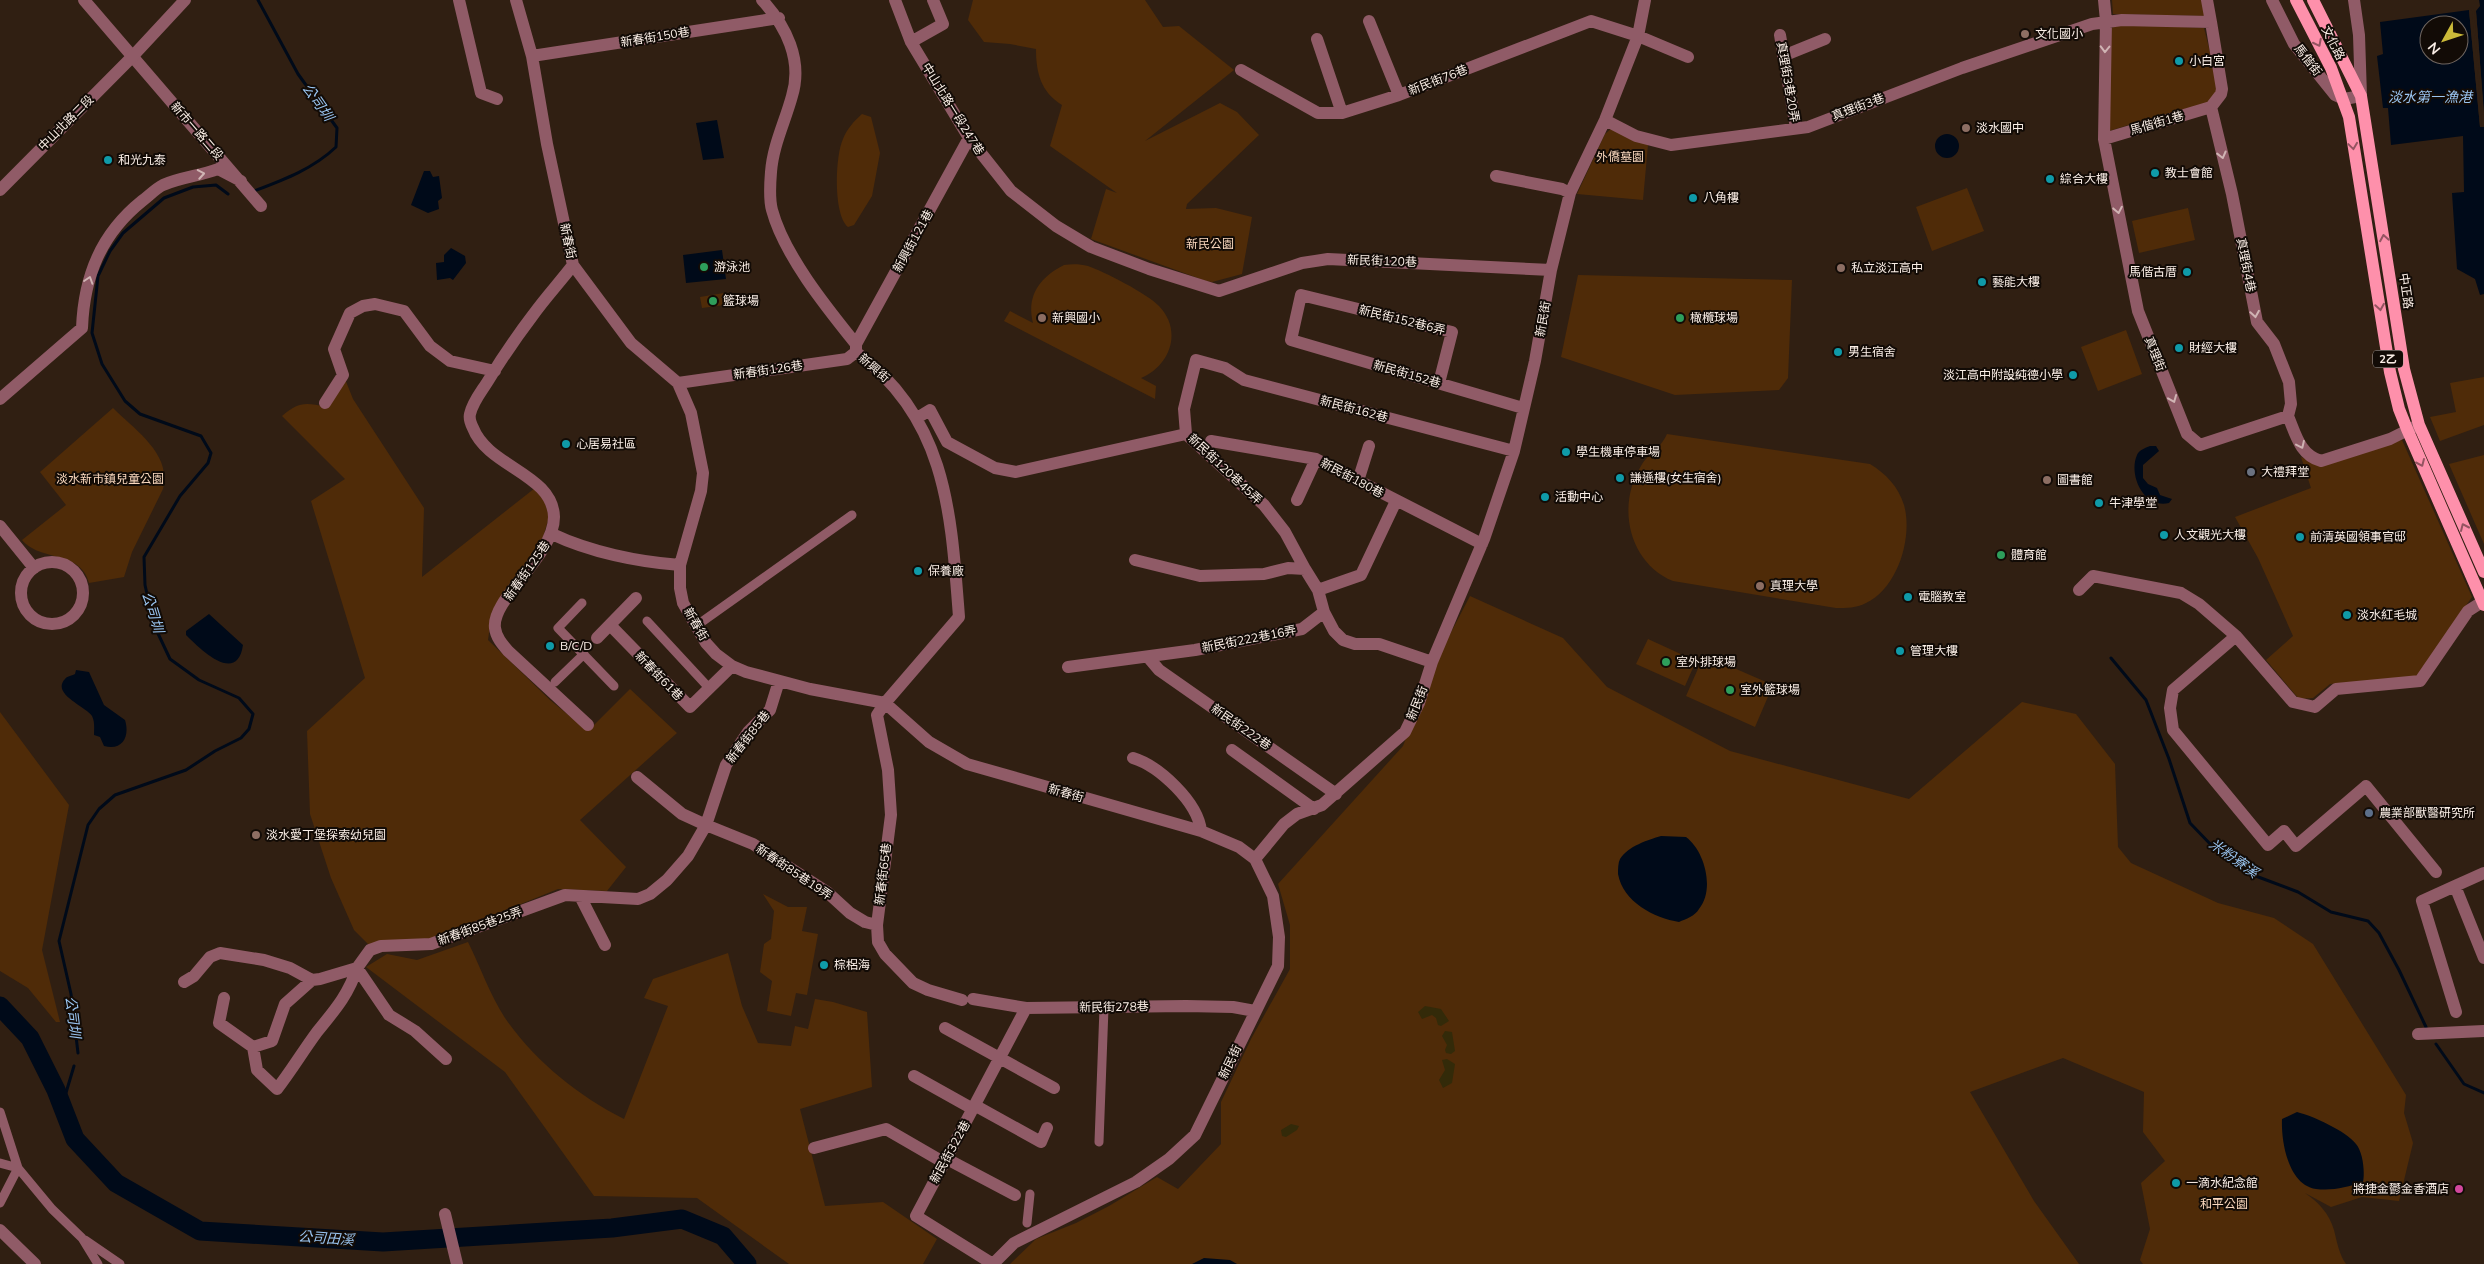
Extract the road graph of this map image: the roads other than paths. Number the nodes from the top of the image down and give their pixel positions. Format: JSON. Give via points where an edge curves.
{"nodes":[{"id":1,"x":84,"y":0,"type":"edge"},
{"id":2,"x":185,"y":0,"type":"edge"},
{"id":3,"x":458,"y":0,"type":"edge"},
{"id":4,"x":516,"y":0,"type":"edge"},
{"id":5,"x":762,"y":0,"type":"edge"},
{"id":6,"x":895,"y":0,"type":"edge"},
{"id":7,"x":933,"y":0,"type":"edge"},
{"id":8,"x":1645,"y":0,"type":"edge"},
{"id":9,"x":2104,"y":0,"type":"edge"},
{"id":10,"x":2208,"y":0,"type":"edge"},
{"id":11,"x":2272,"y":0,"type":"edge"},
{"id":12,"x":2296,"y":0,"type":"edge"},
{"id":13,"x":2313,"y":0,"type":"edge"},
{"id":14,"x":2354,"y":0,"type":"edge"},
{"id":15,"x":779,"y":18,"type":"junction"},
{"id":16,"x":1369,"y":21,"type":"dead end"},
{"id":17,"x":2106,"y":21,"type":"junction"},
{"id":18,"x":2211,"y":22,"type":"junction"},
{"id":19,"x":1780,"y":35,"type":"dead end"},
{"id":20,"x":1638,"y":36,"type":"junction"},
{"id":21,"x":1317,"y":39,"type":"dead end"},
{"id":22,"x":1825,"y":39,"type":"dead end"},
{"id":23,"x":911,"y":42,"type":"junction"},
{"id":24,"x":532,"y":56,"type":"junction"},
{"id":25,"x":1688,"y":56,"type":"dead end"},
{"id":26,"x":1783,"y":56,"type":"junction"},
{"id":27,"x":132,"y":57,"type":"junction"},
{"id":28,"x":1241,"y":70,"type":"dead end"},
{"id":29,"x":1399,"y":96,"type":"junction"},
{"id":30,"x":2361,"y":96,"type":"junction"},
{"id":31,"x":497,"y":99,"type":"dead end"},
{"id":32,"x":2344,"y":99,"type":"junction"},
{"id":33,"x":2211,"y":108,"type":"junction"},
{"id":34,"x":1342,"y":114,"type":"junction"},
{"id":35,"x":1605,"y":120,"type":"junction"},
{"id":36,"x":1796,"y":128,"type":"junction"},
{"id":37,"x":969,"y":138,"type":"junction"},
{"id":38,"x":2104,"y":139,"type":"junction"},
{"id":39,"x":1496,"y":176,"type":"dead end"},
{"id":40,"x":240,"y":182,"type":"junction"},
{"id":41,"x":0,"y":190,"type":"edge"},
{"id":42,"x":1570,"y":194,"type":"junction"},
{"id":43,"x":261,"y":206,"type":"dead end"},
{"id":44,"x":573,"y":265,"type":"junction"},
{"id":45,"x":1551,"y":270,"type":"junction"},
{"id":46,"x":1219,"y":291,"type":"joint"},
{"id":47,"x":1302,"y":295,"type":"joint"},
{"id":48,"x":856,"y":348,"type":"junction"},
{"id":49,"x":1196,"y":360,"type":"joint"},
{"id":50,"x":495,"y":370,"type":"junction"},
{"id":51,"x":678,"y":383,"type":"junction"},
{"id":52,"x":1439,"y":383,"type":"junction"},
{"id":53,"x":0,"y":399,"type":"edge"},
{"id":54,"x":325,"y":403,"type":"dead end"},
{"id":55,"x":1524,"y":408,"type":"junction"},
{"id":56,"x":2288,"y":416,"type":"junction"},
{"id":57,"x":917,"y":418,"type":"junction"},
{"id":58,"x":2419,"y":425,"type":"junction"},
{"id":59,"x":2407,"y":430,"type":"junction"},
{"id":60,"x":1186,"y":434,"type":"junction"},
{"id":61,"x":1211,"y":441,"type":"dead end"},
{"id":62,"x":1369,"y":446,"type":"dead end"},
{"id":63,"x":1514,"y":451,"type":"junction"},
{"id":64,"x":1316,"y":459,"type":"junction"},
{"id":65,"x":1358,"y":481,"type":"junction"},
{"id":66,"x":1297,"y":500,"type":"dead end"},
{"id":67,"x":1396,"y":501,"type":"junction"},
{"id":68,"x":852,"y":515,"type":"dead end"},
{"id":69,"x":0,"y":526,"type":"edge"},
{"id":70,"x":552,"y":534,"type":"junction"},
{"id":71,"x":1482,"y":544,"type":"junction"},
{"id":72,"x":1135,"y":560,"type":"dead end"},
{"id":73,"x":680,"y":565,"type":"junction"},
{"id":74,"x":34,"y":568,"type":"junction"},
{"id":75,"x":1305,"y":568,"type":"junction"},
{"id":76,"x":2484,"y":572,"type":"edge"},
{"id":77,"x":1318,"y":590,"type":"junction"},
{"id":78,"x":2079,"y":590,"type":"dead end"},
{"id":79,"x":636,"y":598,"type":"dead end"},
{"id":80,"x":582,"y":603,"type":"dead end"},
{"id":81,"x":2483,"y":603,"type":"edge"},
{"id":82,"x":1324,"y":612,"type":"junction"},
{"id":83,"x":647,"y":621,"type":"dead end"},
{"id":84,"x":610,"y":625,"type":"junction"},
{"id":85,"x":696,"y":626,"type":"junction"},
{"id":86,"x":2236,"y":636,"type":"junction"},
{"id":87,"x":598,"y":638,"type":"dead end"},
{"id":88,"x":584,"y":654,"type":"junction"},
{"id":89,"x":1148,"y":657,"type":"junction"},
{"id":90,"x":1432,"y":662,"type":"junction"},
{"id":91,"x":732,"y":666,"type":"junction"},
{"id":92,"x":1068,"y":667,"type":"dead end"},
{"id":93,"x":555,"y":682,"type":"dead end"},
{"id":94,"x":779,"y":682,"type":"junction"},
{"id":95,"x":614,"y":686,"type":"dead end"},
{"id":96,"x":710,"y":689,"type":"junction"},
{"id":97,"x":885,"y":703,"type":"junction"},
{"id":98,"x":588,"y":725,"type":"dead end"},
{"id":99,"x":1232,"y":750,"type":"dead end"},
{"id":100,"x":1133,"y":758,"type":"dead end"},
{"id":101,"x":638,"y":776,"type":"dead end"},
{"id":102,"x":1336,"y":794,"type":"junction"},
{"id":103,"x":1314,"y":809,"type":"junction"},
{"id":104,"x":706,"y":825,"type":"junction"},
{"id":105,"x":1201,"y":831,"type":"junction"},
{"id":106,"x":1255,"y":859,"type":"junction"},
{"id":107,"x":2436,"y":872,"type":"dead end"},
{"id":108,"x":2484,"y":873,"type":"edge"},
{"id":109,"x":2455,"y":886,"type":"junction"},
{"id":110,"x":580,"y":896,"type":"junction"},
{"id":111,"x":877,"y":925,"type":"junction"},
{"id":112,"x":605,"y":945,"type":"dead end"},
{"id":113,"x":2484,"y":958,"type":"edge"},
{"id":114,"x":357,"y":968,"type":"junction"},
{"id":115,"x":312,"y":980,"type":"junction"},
{"id":116,"x":184,"y":982,"type":"dead end"},
{"id":117,"x":224,"y":998,"type":"dead end"},
{"id":118,"x":968,"y":999,"type":"joint"},
{"id":119,"x":1026,"y":1008,"type":"junction"},
{"id":120,"x":1104,"y":1008,"type":"junction"},
{"id":121,"x":1255,"y":1012,"type":"junction"},
{"id":122,"x":2456,"y":1012,"type":"dead end"},
{"id":123,"x":945,"y":1028,"type":"dead end"},
{"id":124,"x":2484,"y":1031,"type":"edge"},
{"id":125,"x":2418,"y":1034,"type":"dead end"},
{"id":126,"x":253,"y":1047,"type":"junction"},
{"id":127,"x":446,"y":1059,"type":"dead end"},
{"id":128,"x":1001,"y":1059,"type":"junction"},
{"id":129,"x":914,"y":1076,"type":"dead end"},
{"id":130,"x":1054,"y":1088,"type":"dead end"},
{"id":131,"x":974,"y":1108,"type":"junction"},
{"id":132,"x":0,"y":1112,"type":"edge"},
{"id":133,"x":1047,"y":1128,"type":"dead end"},
{"id":134,"x":1099,"y":1142,"type":"dead end"},
{"id":135,"x":814,"y":1148,"type":"dead end"},
{"id":136,"x":944,"y":1160,"type":"junction"},
{"id":137,"x":0,"y":1163,"type":"edge"},
{"id":138,"x":18,"y":1168,"type":"junction"},
{"id":139,"x":1015,"y":1195,"type":"joint"},
{"id":140,"x":0,"y":1203,"type":"edge"},
{"id":141,"x":445,"y":1214,"type":"dead end"},
{"id":142,"x":1028,"y":1223,"type":"dead end"},
{"id":143,"x":0,"y":1230,"type":"edge"},
{"id":144,"x":82,"y":1238,"type":"junction"},
{"id":145,"x":35,"y":1264,"type":"edge"},
{"id":146,"x":98,"y":1264,"type":"edge"},
{"id":147,"x":120,"y":1264,"type":"edge"},
{"id":148,"x":457,"y":1264,"type":"edge"},
{"id":149,"x":980,"y":1264,"type":"edge"},
{"id":150,"x":993,"y":1264,"type":"edge"}],
"edges":[{"from":1,"to":27,"type":"street","name":"新市一路二段"},
{"from":2,"to":27,"type":"street","name":"中山北路二段"},
{"from":3,"to":31,"type":"street","via":[[481,94]]},
{"from":4,"to":24,"type":"street","name":"新春街"},
{"from":5,"to":15,"type":"street","name":"新興街"},
{"from":6,"to":23,"type":"street","name":"中山北路一段247巷"},
{"from":7,"to":23,"type":"street","via":[[943,24]]},
{"from":8,"to":20,"type":"street","name":"新民街"},
{"from":9,"to":17,"type":"street","name":"真理街"},
{"from":10,"to":18,"type":"street"},
{"from":11,"to":32,"type":"street","name":"馬偕街","via":[[2294,44],[2335,96]]},
{"from":12,"to":32,"type":"main road","name":"文化路","number":"2乙","one_way":true},
{"from":13,"to":30,"type":"main road","name":"文化路","number":"2乙"},
{"from":14,"to":30,"type":"street","name":"中正路"},
{"from":15,"to":24,"type":"street","name":"新春街150巷"},
{"from":15,"to":48,"type":"street","name":"新興街","via":[[794,52],[796,74],[793,95],[772,156],[771,209],[785,242]]},
{"from":16,"to":29,"type":"street"},
{"from":17,"to":18,"type":"street","name":"真理街3巷"},
{"from":17,"to":36,"type":"street","name":"真理街3巷","via":[[2014,50],[1808,127]]},
{"from":17,"to":38,"type":"street","name":"真理街","one_way":true},
{"from":18,"to":33,"type":"street","via":[[2222,89]]},
{"from":19,"to":26,"type":"street","name":"真理街3巷20弄"},
{"from":20,"to":25,"type":"street","name":"新民街76巷"},
{"from":20,"to":29,"type":"street","name":"新民街76巷","via":[[1591,21]]},
{"from":20,"to":35,"type":"street","name":"新民街"},
{"from":21,"to":34,"type":"street"},
{"from":22,"to":26,"type":"street"},
{"from":23,"to":37,"type":"street","name":"中山北路一段247巷"},
{"from":24,"to":44,"type":"street","name":"新春街"},
{"from":26,"to":36,"type":"street","name":"真理街3巷20弄"},
{"from":27,"to":40,"type":"street","name":"新市一路二段"},
{"from":27,"to":41,"type":"street","name":"中山北路二段"},
{"from":28,"to":34,"type":"street","name":"新民街76巷","via":[[1318,113]]},
{"from":29,"to":34,"type":"street","name":"新民街76巷"},
{"from":30,"to":32,"type":"street"},
{"from":58,"to":30,"type":"main road","name":"中正路","number":"2乙","one_way":true,"via":[[2404,369]]},
{"from":32,"to":59,"type":"main road","number":"2乙","one_way":true,"via":[[2390,372]]},
{"from":33,"to":38,"type":"street","name":"馬偕街1巷"},
{"from":33,"to":56,"type":"street","name":"真理街4巷","one_way":true,"via":[[2257,322],[2274,344],[2289,382],[2291,404]]},
{"from":35,"to":36,"type":"street","name":"真理街3巷","via":[[1636,136],[1671,145]]},
{"from":35,"to":42,"type":"street","name":"新民街"},
{"from":37,"to":46,"type":"street","name":"中山北路一段247巷","via":[[1011,191],[1056,226],[1090,247]]},
{"from":37,"to":48,"type":"street","name":"新興街121巷"},
{"from":38,"to":56,"type":"street","name":"真理街","one_way":true,"via":[[2138,311],[2187,434],[2200,445]]},
{"from":39,"to":42,"type":"street","via":[[1562,189]]},
{"from":40,"to":43,"type":"street","name":"新市一路二段"},
{"from":53,"to":40,"type":"street","one_way":true,"via":[[82,328],[88,280],[106,240],[122,217],[161,186],[178,179],[218,169]]},
{"from":42,"to":45,"type":"street","name":"新民街"},
{"from":44,"to":50,"type":"street","name":"新春街125巷"},
{"from":44,"to":51,"type":"street","name":"新春街","via":[[632,343]]},
{"from":45,"to":46,"type":"street","name":"新民街120巷","via":[[1328,260],[1302,263]]},
{"from":45,"to":55,"type":"street","name":"新民街"},
{"from":47,"to":52,"type":"street","name":"新民街152巷","via":[[1291,340]]},
{"from":47,"to":52,"type":"street","name":"新民街152巷6弄","via":[[1452,332]]},
{"from":48,"to":51,"type":"street","name":"新春街126巷","via":[[847,359]]},
{"from":48,"to":57,"type":"street","name":"新興街","via":[[890,380]]},
{"from":49,"to":60,"type":"street","name":"新民街120巷45弄","via":[[1184,409]]},
{"from":49,"to":63,"type":"street","name":"新民街162巷","via":[[1225,368],[1244,380]]},
{"from":50,"to":54,"type":"street","via":[[450,361],[430,346],[404,311],[375,304],[363,306],[350,313],[334,349],[344,375]]},
{"from":50,"to":70,"type":"street","name":"新春街125巷","via":[[473,406],[471,424],[491,454],[529,478],[547,494],[553,510]]},
{"from":51,"to":73,"type":"street","name":"新春街","via":[[691,413],[703,473]]},
{"from":52,"to":55,"type":"street","name":"新民街152巷"},
{"from":55,"to":63,"type":"street","name":"新民街"},
{"from":56,"to":59,"type":"street","one_way":true,"via":[[2304,452],[2321,462],[2390,439]]},
{"from":57,"to":60,"type":"street","via":[[930,410],[947,442],[995,468],[1016,472]]},
{"from":57,"to":97,"type":"street","name":"新興街","via":[[933,450],[946,495],[959,616]]},
{"from":58,"to":59,"type":"street"},
{"from":76,"to":58,"type":"main road","name":"中正路","number":"2乙","one_way":true},
{"from":59,"to":81,"type":"main road","number":"2乙","one_way":true},
{"from":60,"to":75,"type":"street","name":"新民街120巷45弄","via":[[1264,505],[1285,532]]},
{"from":61,"to":64,"type":"street","name":"新民街180巷"},
{"from":62,"to":65,"type":"street"},
{"from":63,"to":71,"type":"street","name":"新民街"},
{"from":64,"to":65,"type":"street","name":"新民街180巷"},
{"from":64,"to":66,"type":"street"},
{"from":65,"to":67,"type":"street","name":"新民街180巷"},
{"from":67,"to":71,"type":"street","name":"新民街180巷"},
{"from":67,"to":77,"type":"street","via":[[1360,574]]},
{"from":68,"to":85,"type":"street"},
{"from":69,"to":74,"type":"street"},
{"from":70,"to":73,"type":"street","via":[[572,543],[657,563]]},
{"from":70,"to":98,"type":"street","name":"新春街125巷","via":[[500,609],[494,626],[498,639],[508,651]]},
{"from":71,"to":90,"type":"street","name":"新民街"},
{"from":72,"to":75,"type":"street","via":[[1200,576],[1264,574]]},
{"from":73,"to":85,"type":"street","name":"新春街","via":[[683,603]]},
{"from":74,"to":74,"type":"street","via":[[21,585],[24,606],[34,618],[49,624],[60,624],[70,619],[77,612],[84,594],[78,575],[71,568],[52,562]]},
{"from":75,"to":77,"type":"street"},
{"from":77,"to":82,"type":"street"},
{"from":78,"to":86,"type":"street","via":[[2093,576],[2181,593]]},
{"from":79,"to":84,"type":"street"},
{"from":80,"to":88,"type":"street","via":[[558,628]]},
{"from":81,"to":86,"type":"street","via":[[2468,611],[2420,681],[2336,689],[2315,708],[2293,702]]},
{"from":82,"to":89,"type":"street","name":"新民街222巷16弄","via":[[1302,629]]},
{"from":82,"to":90,"type":"street","via":[[1343,640],[1355,644],[1379,644]]},
{"from":83,"to":96,"type":"street"},
{"from":84,"to":87,"type":"street"},
{"from":84,"to":96,"type":"street","name":"新春街61巷","via":[[690,707]]},
{"from":85,"to":91,"type":"street","name":"新春街","via":[[716,654]]},
{"from":86,"to":107,"type":"street","via":[[2173,690],[2170,708],[2173,730],[2268,845],[2284,831],[2296,846],[2366,786]]},
{"from":88,"to":93,"type":"street"},
{"from":88,"to":95,"type":"street"},
{"from":89,"to":92,"type":"street","name":"新民街222巷16弄"},
{"from":89,"to":102,"type":"street","name":"新民街222巷","via":[[1159,670]]},
{"from":90,"to":102,"type":"street","name":"新民街","via":[[1419,703],[1405,732]]},
{"from":91,"to":94,"type":"street","name":"新春街"},
{"from":91,"to":96,"type":"street"},
{"from":94,"to":97,"type":"street","name":"新春街"},
{"from":94,"to":104,"type":"street","name":"新春街85巷","via":[[770,710],[748,732],[726,765]]},
{"from":97,"to":105,"type":"street","name":"新春街","via":[[929,742],[967,764]]},
{"from":97,"to":111,"type":"street","name":"新春街65巷","via":[[877,715],[888,770],[890,815]]},
{"from":99,"to":103,"type":"street"},
{"from":100,"to":105,"type":"street","via":[[1157,771],[1178,789],[1196,816]]},
{"from":101,"to":104,"type":"street","via":[[682,814]]},
{"from":102,"to":103,"type":"street","name":"新民街"},
{"from":103,"to":106,"type":"street","name":"新民街","via":[[1297,814],[1284,824]]},
{"from":104,"to":110,"type":"street","name":"新春街85巷25弄","via":[[688,856],[650,894],[638,899]]},
{"from":104,"to":111,"type":"street","name":"新春街85巷19弄","via":[[753,844],[827,892],[850,913]]},
{"from":105,"to":106,"type":"street","name":"新春街","via":[[1239,847]]},
{"from":106,"to":121,"type":"street","name":"新民街","via":[[1273,896],[1279,937],[1278,966]]},
{"from":108,"to":109,"type":"street"},
{"from":109,"to":113,"type":"street"},
{"from":109,"to":122,"type":"street","via":[[2422,901]]},
{"from":110,"to":112,"type":"street"},
{"from":110,"to":114,"type":"street","name":"新春街85巷25弄","via":[[565,895],[431,944],[381,946],[370,950]]},
{"from":111,"to":118,"type":"street","name":"新春街65巷","via":[[878,942],[885,954],[913,983],[928,990]]},
{"from":114,"to":115,"type":"street"},
{"from":114,"to":126,"type":"street","name":"新春街85巷25弄","via":[[352,985],[334,1013],[278,1090],[257,1070]]},
{"from":114,"to":127,"type":"street","via":[[389,1015],[415,1031]]},
{"from":115,"to":116,"type":"street","via":[[290,968],[264,960],[220,954],[210,957],[194,976]]},
{"from":115,"to":126,"type":"street","via":[[285,1004],[272,1041]]},
{"from":117,"to":126,"type":"street","via":[[218,1023]]},
{"from":118,"to":119,"type":"street","name":"新民街278巷"},
{"from":119,"to":120,"type":"street","name":"新民街278巷"},
{"from":119,"to":128,"type":"street","name":"新民街322巷"},
{"from":120,"to":121,"type":"street","name":"新民街278巷","via":[[1233,1007]]},
{"from":120,"to":134,"type":"street"},
{"from":121,"to":150,"type":"street","name":"新民街","via":[[1195,1135],[1169,1159],[1136,1182],[1014,1243]]},
{"from":123,"to":128,"type":"street"},
{"from":124,"to":125,"type":"street"},
{"from":128,"to":130,"type":"street"},
{"from":128,"to":131,"type":"street","name":"新民街322巷"},
{"from":129,"to":131,"type":"street"},
{"from":131,"to":133,"type":"street","via":[[1041,1142]]},
{"from":131,"to":136,"type":"street","name":"新民街322巷"},
{"from":132,"to":138,"type":"street"},
{"from":135,"to":136,"type":"street","via":[[886,1129]]},
{"from":136,"to":139,"type":"street"},
{"from":136,"to":150,"type":"street","name":"新民街322巷","via":[[916,1216]]},
{"from":137,"to":138,"type":"street"},
{"from":138,"to":140,"type":"street"},
{"from":138,"to":144,"type":"street","via":[[52,1209]]},
{"from":139,"to":142,"type":"street","via":[[1029,1198]]},
{"from":141,"to":148,"type":"street"},
{"from":143,"to":145,"type":"street"},
{"from":144,"to":146,"type":"street"},
{"from":144,"to":147,"type":"street"},
{"from":149,"to":150,"type":"street"}]}
